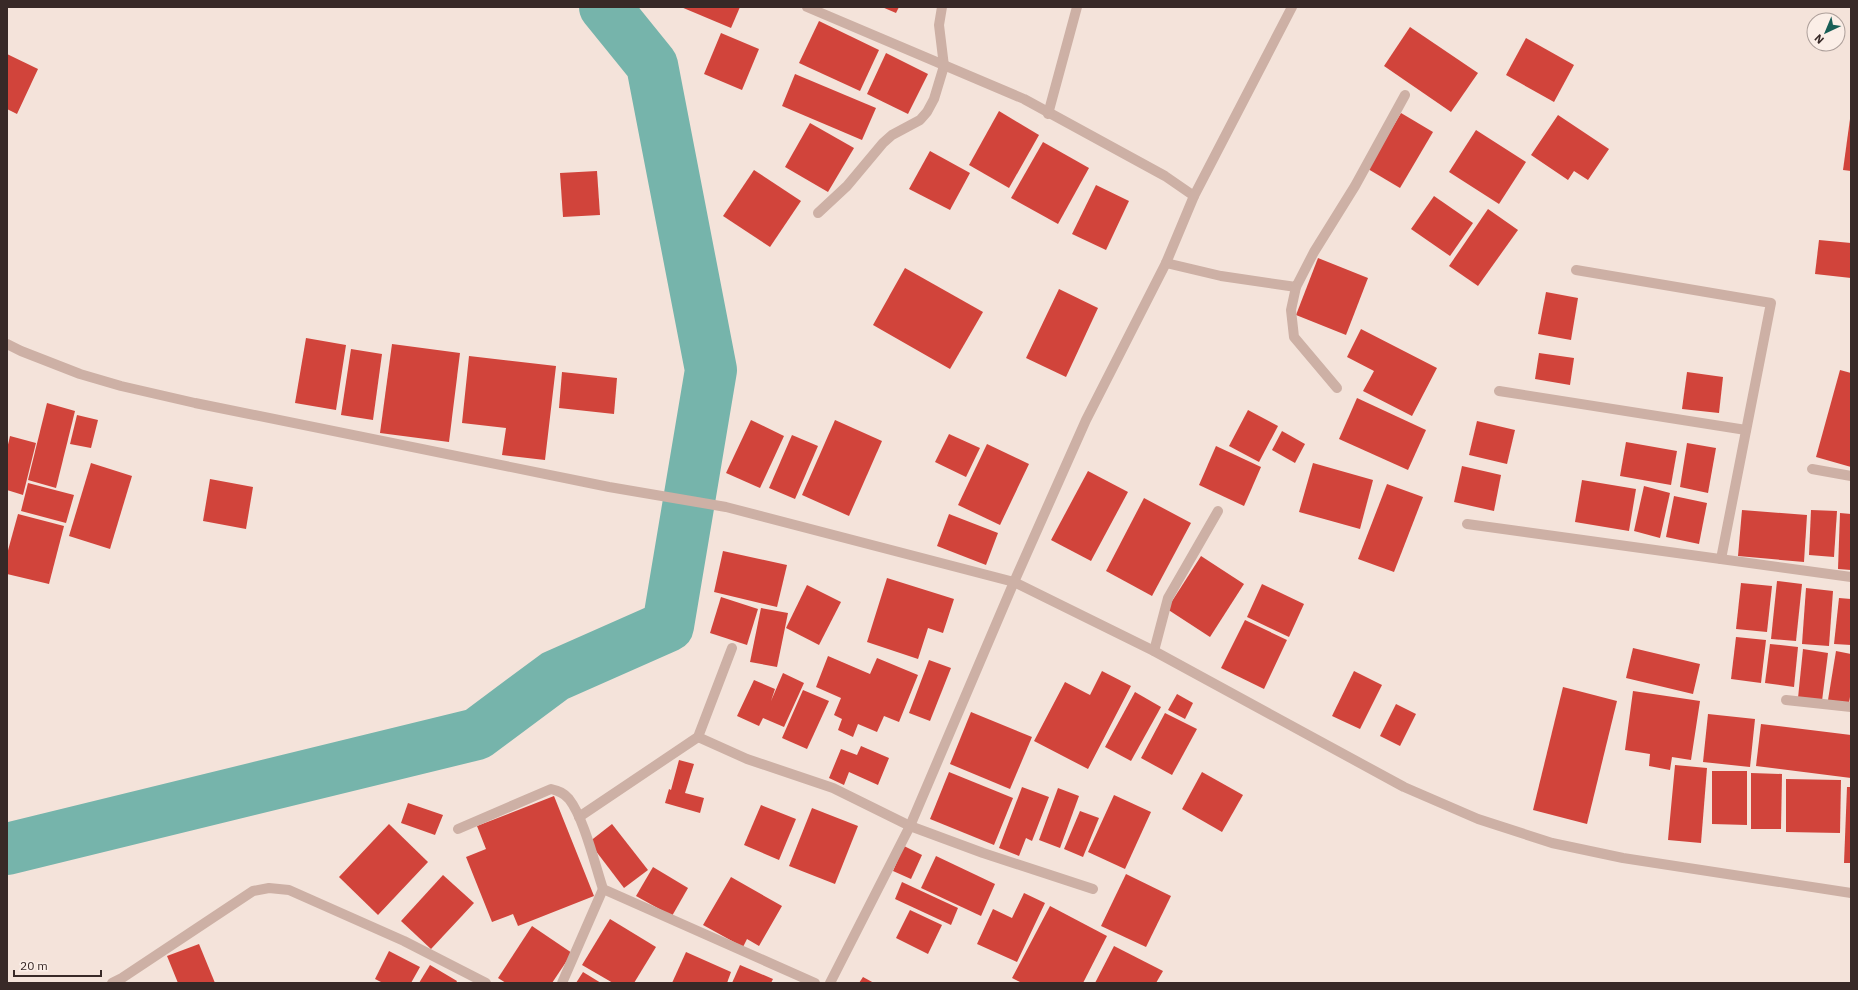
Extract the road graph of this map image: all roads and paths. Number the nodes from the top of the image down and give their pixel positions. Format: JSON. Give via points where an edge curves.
{"nodes":[{"id":1,"x":807,"y":7,"type":"edge"},
{"id":2,"x":942,"y":7,"type":"edge"},
{"id":3,"x":1077,"y":7,"type":"edge"},
{"id":4,"x":1292,"y":7,"type":"edge"},
{"id":5,"x":944,"y":66,"type":"junction"},
{"id":6,"x":1405,"y":95,"type":"dead end"},
{"id":7,"x":1048,"y":114,"type":"junction"},
{"id":8,"x":1194,"y":196,"type":"junction"},
{"id":9,"x":818,"y":213,"type":"dead end"},
{"id":10,"x":1166,"y":263,"type":"junction"},
{"id":11,"x":1576,"y":270,"type":"dead end"},
{"id":12,"x":1296,"y":287,"type":"junction"},
{"id":13,"x":7,"y":344,"type":"edge"},
{"id":14,"x":1337,"y":388,"type":"dead end"},
{"id":15,"x":1499,"y":391,"type":"dead end"},
{"id":16,"x":1746,"y":430,"type":"junction"},
{"id":17,"x":1812,"y":469,"type":"dead end"},
{"id":18,"x":1851,"y":476,"type":"edge"},
{"id":19,"x":1218,"y":511,"type":"dead end"},
{"id":20,"x":1467,"y":524,"type":"dead end"},
{"id":21,"x":1721,"y":559,"type":"junction"},
{"id":22,"x":1851,"y":577,"type":"edge"},
{"id":23,"x":1014,"y":582,"type":"junction"},
{"id":24,"x":732,"y":648,"type":"dead end"},
{"id":25,"x":1154,"y":651,"type":"junction"},
{"id":26,"x":1786,"y":700,"type":"dead end"},
{"id":27,"x":1851,"y":707,"type":"edge"},
{"id":28,"x":698,"y":737,"type":"junction"},
{"id":29,"x":579,"y":817,"type":"junction"},
{"id":30,"x":910,"y":826,"type":"junction"},
{"id":31,"x":458,"y":829,"type":"dead end"},
{"id":32,"x":602,"y":889,"type":"junction"},
{"id":33,"x":1093,"y":889,"type":"dead end"},
{"id":34,"x":1851,"y":893,"type":"edge"},
{"id":35,"x":112,"y":983,"type":"edge"},
{"id":36,"x":486,"y":983,"type":"edge"},
{"id":37,"x":562,"y":983,"type":"edge"},
{"id":38,"x":815,"y":983,"type":"edge"},
{"id":39,"x":830,"y":983,"type":"edge"}],
"edges":[{"from":1,"to":5,"type":"street"},
{"from":2,"to":5,"type":"street","via":[[939,24]]},
{"from":3,"to":7,"type":"street"},
{"from":4,"to":8,"type":"street"},
{"from":5,"to":7,"type":"street","via":[[1024,100]]},
{"from":5,"to":9,"type":"street","via":[[934,99],[920,120],[892,135],[883,143],[847,186]]},
{"from":6,"to":12,"type":"street"},
{"from":7,"to":8,"type":"street","via":[[1165,176]]},
{"from":8,"to":10,"type":"street"},
{"from":10,"to":12,"type":"street","via":[[1221,276]]},
{"from":10,"to":23,"type":"street","via":[[1086,420]]},
{"from":11,"to":16,"type":"street","via":[[1771,303]]},
{"from":12,"to":14,"type":"street","via":[[1291,310],[1294,337]]},
{"from":13,"to":23,"type":"street","via":[[80,374],[121,386],[609,487],[726,507]]},
{"from":15,"to":16,"type":"street"},
{"from":16,"to":21,"type":"street"},
{"from":17,"to":18,"type":"street"},
{"from":19,"to":25,"type":"street","via":[[1168,598]]},
{"from":20,"to":21,"type":"street"},
{"from":21,"to":22,"type":"street"},
{"from":23,"to":25,"type":"street"},
{"from":23,"to":30,"type":"street"},
{"from":24,"to":28,"type":"street"},
{"from":25,"to":34,"type":"street","via":[[1404,788],[1478,819],[1552,843],[1623,858]]},
{"from":26,"to":27,"type":"street"},
{"from":28,"to":29,"type":"street"},
{"from":28,"to":30,"type":"street","via":[[747,759],[833,788]]},
{"from":29,"to":31,"type":"street","via":[[570,800],[561,792],[551,789]]},
{"from":29,"to":32,"type":"street"},
{"from":30,"to":33,"type":"street"},
{"from":30,"to":39,"type":"street"},
{"from":32,"to":37,"type":"street"},
{"from":32,"to":38,"type":"street"},
{"from":35,"to":36,"type":"street","via":[[253,891],[269,888],[289,890],[404,941]]}]}
